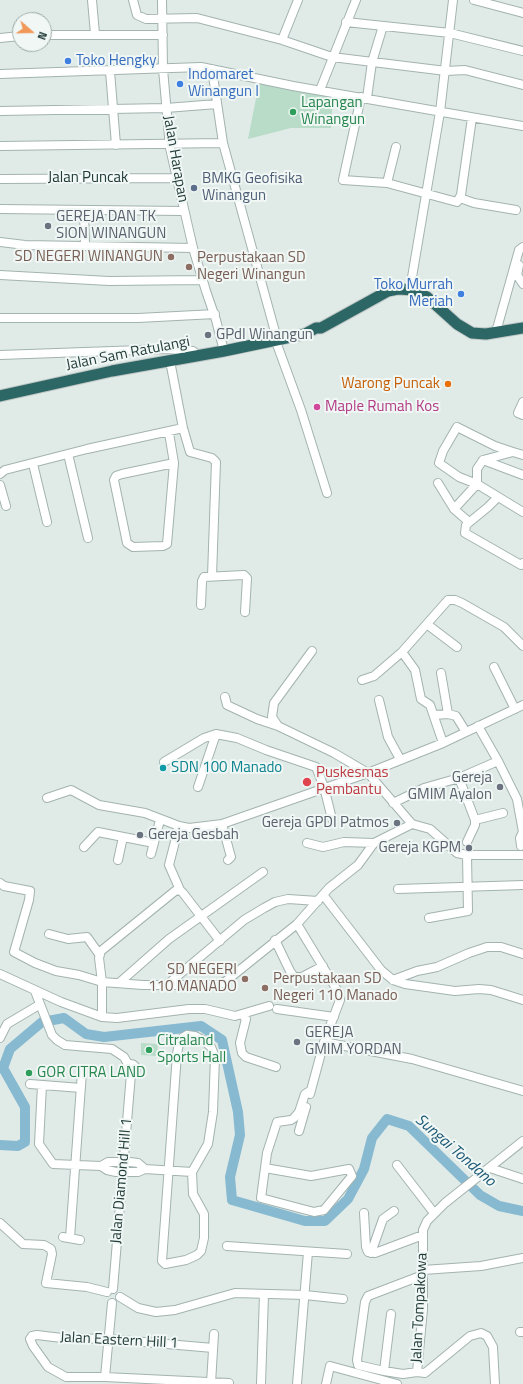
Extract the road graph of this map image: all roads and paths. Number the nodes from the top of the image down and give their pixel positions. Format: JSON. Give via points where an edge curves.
{"nodes":[{"id":1,"x":92,"y":0,"type":"edge"},
{"id":2,"x":133,"y":0,"type":"edge"},
{"id":3,"x":162,"y":0,"type":"edge"},
{"id":4,"x":298,"y":0,"type":"edge"},
{"id":5,"x":356,"y":0,"type":"edge"},
{"id":6,"x":453,"y":0,"type":"edge"},
{"id":7,"x":474,"y":0,"type":"edge"},
{"id":8,"x":523,"y":13,"type":"edge"},
{"id":9,"x":163,"y":19,"type":"junction"},
{"id":10,"x":346,"y":22,"type":"junction"},
{"id":11,"x":383,"y":26,"type":"junction"},
{"id":12,"x":450,"y":33,"type":"junction"},
{"id":13,"x":95,"y":34,"type":"junction"},
{"id":14,"x":52,"y":35,"type":"edge"},
{"id":15,"x":163,"y":35,"type":"junction"},
{"id":16,"x":12,"y":37,"type":"edge"},
{"id":17,"x":0,"y":38,"type":"edge"},
{"id":18,"x":282,"y":40,"type":"junction"},
{"id":19,"x":523,"y":51,"type":"edge"},
{"id":20,"x":332,"y":57,"type":"junction"},
{"id":21,"x":372,"y":62,"type":"junction"},
{"id":22,"x":163,"y":69,"type":"junction"},
{"id":23,"x":212,"y":69,"type":"junction"},
{"id":24,"x":110,"y":71,"type":"junction"},
{"id":25,"x":446,"y":71,"type":"junction"},
{"id":26,"x":0,"y":74,"type":"edge"},
{"id":27,"x":523,"y":85,"type":"edge"},
{"id":28,"x":320,"y":90,"type":"junction"},
{"id":29,"x":364,"y":97,"type":"junction"},
{"id":30,"x":217,"y":104,"type":"junction"},
{"id":31,"x":166,"y":108,"type":"junction"},
{"id":32,"x":113,"y":109,"type":"junction"},
{"id":33,"x":0,"y":111,"type":"edge"},
{"id":34,"x":440,"y":112,"type":"junction"},
{"id":35,"x":472,"y":118,"type":"junction"},
{"id":36,"x":523,"y":126,"type":"edge"},
{"id":37,"x":223,"y":143,"type":"junction"},
{"id":38,"x":116,"y":145,"type":"junction"},
{"id":39,"x":169,"y":145,"type":"junction"},
{"id":40,"x":0,"y":146,"type":"edge"},
{"id":41,"x":396,"y":147,"type":"dead end"},
{"id":42,"x":176,"y":178,"type":"junction"},
{"id":43,"x":0,"y":179,"type":"edge"},
{"id":44,"x":387,"y":183,"type":"junction"},
{"id":45,"x":426,"y":194,"type":"junction"},
{"id":46,"x":460,"y":198,"type":"junction"},
{"id":47,"x":0,"y":208,"type":"edge"},
{"id":48,"x":84,"y":210,"type":"junction"},
{"id":49,"x":516,"y":210,"type":"dead end"},
{"id":50,"x":183,"y":211,"type":"junction"},
{"id":51,"x":0,"y":242,"type":"edge"},
{"id":52,"x":85,"y":246,"type":"junction"},
{"id":53,"x":193,"y":248,"type":"junction"},
{"id":54,"x":521,"y":248,"type":"edge"},
{"id":55,"x":0,"y":276,"type":"edge"},
{"id":56,"x":202,"y":280,"type":"junction"},
{"id":57,"x":523,"y":285,"type":"edge"},
{"id":58,"x":508,"y":287,"type":"junction"},
{"id":59,"x":410,"y":289,"type":"junction"},
{"id":60,"x":215,"y":314,"type":"junction"},
{"id":61,"x":0,"y":318,"type":"edge"},
{"id":62,"x":523,"y":328,"type":"edge"},
{"id":63,"x":496,"y":332,"type":"junction"},
{"id":64,"x":276,"y":339,"type":"junction"},
{"id":65,"x":224,"y":351,"type":"junction"},
{"id":66,"x":0,"y":355,"type":"edge"},
{"id":67,"x":198,"y":356,"type":"junction"},
{"id":68,"x":170,"y":361,"type":"junction"},
{"id":69,"x":0,"y":396,"type":"edge"},
{"id":70,"x":523,"y":402,"type":"edge"},
{"id":71,"x":523,"y":415,"type":"edge"},
{"id":72,"x":183,"y":428,"type":"junction"},
{"id":73,"x":170,"y":432,"type":"junction"},
{"id":74,"x":513,"y":452,"type":"junction"},
{"id":75,"x":68,"y":454,"type":"junction"},
{"id":76,"x":523,"y":456,"type":"edge"},
{"id":77,"x":483,"y":460,"type":"junction"},
{"id":78,"x":33,"y":464,"type":"junction"},
{"id":79,"x":174,"y":464,"type":"junction"},
{"id":80,"x":0,"y":474,"type":"edge"},
{"id":81,"x":523,"y":476,"type":"edge"},
{"id":82,"x":438,"y":483,"type":"dead end"},
{"id":83,"x":477,"y":484,"type":"junction"},
{"id":84,"x":0,"y":485,"type":"edge"},
{"id":85,"x":327,"y":493,"type":"dead end"},
{"id":86,"x":498,"y":497,"type":"junction"},
{"id":87,"x":6,"y":506,"type":"dead end"},
{"id":88,"x":454,"y":509,"type":"junction"},
{"id":89,"x":523,"y":512,"type":"edge"},
{"id":90,"x":47,"y":522,"type":"dead end"},
{"id":91,"x":469,"y":522,"type":"junction"},
{"id":92,"x":88,"y":538,"type":"dead end"},
{"id":93,"x":523,"y":563,"type":"edge"},
{"id":94,"x":212,"y":576,"type":"junction"},
{"id":95,"x":201,"y":605,"type":"dead end"},
{"id":96,"x":245,"y":612,"type":"dead end"},
{"id":97,"x":428,"y":625,"type":"junction"},
{"id":98,"x":523,"y":646,"type":"edge"},
{"id":99,"x":458,"y":647,"type":"dead end"},
{"id":100,"x":312,"y":651,"type":"dead end"},
{"id":101,"x":402,"y":652,"type":"junction"},
{"id":102,"x":494,"y":667,"type":"dead end"},
{"id":103,"x":441,"y":673,"type":"dead end"},
{"id":104,"x":362,"y":680,"type":"dead end"},
{"id":105,"x":225,"y":697,"type":"dead end"},
{"id":106,"x":379,"y":700,"type":"dead end"},
{"id":107,"x":519,"y":707,"type":"edge"},
{"id":108,"x":448,"y":714,"type":"junction"},
{"id":109,"x":434,"y":715,"type":"junction"},
{"id":110,"x":278,"y":726,"type":"junction"},
{"id":111,"x":478,"y":726,"type":"junction"},
{"id":112,"x":466,"y":732,"type":"junction"},
{"id":113,"x":216,"y":734,"type":"junction"},
{"id":114,"x":443,"y":743,"type":"junction"},
{"id":115,"x":400,"y":759,"type":"junction"},
{"id":116,"x":498,"y":761,"type":"junction"},
{"id":117,"x":164,"y":762,"type":"dead end"},
{"id":118,"x":368,"y":773,"type":"junction"},
{"id":119,"x":459,"y":778,"type":"junction"},
{"id":120,"x":198,"y":787,"type":"dead end"},
{"id":121,"x":324,"y":787,"type":"junction"},
{"id":122,"x":47,"y":798,"type":"dead end"},
{"id":123,"x":393,"y":803,"type":"junction"},
{"id":124,"x":521,"y":809,"type":"edge"},
{"id":125,"x":503,"y":813,"type":"dead end"},
{"id":126,"x":332,"y":819,"type":"dead end"},
{"id":127,"x":160,"y":820,"type":"junction"},
{"id":128,"x":475,"y":820,"type":"junction"},
{"id":129,"x":222,"y":824,"type":"junction"},
{"id":130,"x":412,"y":824,"type":"junction"},
{"id":131,"x":179,"y":826,"type":"junction"},
{"id":132,"x":123,"y":837,"type":"junction"},
{"id":133,"x":467,"y":842,"type":"dead end"},
{"id":134,"x":154,"y":843,"type":"junction"},
{"id":135,"x":307,"y":843,"type":"dead end"},
{"id":136,"x":374,"y":843,"type":"junction"},
{"id":137,"x":521,"y":846,"type":"dead end"},
{"id":138,"x":84,"y":848,"type":"dead end"},
{"id":139,"x":151,"y":854,"type":"dead end"},
{"id":140,"x":467,"y":855,"type":"junction"},
{"id":141,"x":523,"y":855,"type":"edge"},
{"id":142,"x":118,"y":860,"type":"dead end"},
{"id":143,"x":228,"y":860,"type":"dead end"},
{"id":144,"x":263,"y":872,"type":"dead end"},
{"id":145,"x":0,"y":883,"type":"edge"},
{"id":146,"x":523,"y":885,"type":"edge"},
{"id":147,"x":467,"y":886,"type":"junction"},
{"id":148,"x":398,"y":889,"type":"dead end"},
{"id":149,"x":180,"y":890,"type":"junction"},
{"id":150,"x":321,"y":898,"type":"junction"},
{"id":151,"x":200,"y":916,"type":"junction"},
{"id":152,"x":429,"y":918,"type":"dead end"},
{"id":153,"x":297,"y":924,"type":"junction"},
{"id":154,"x":49,"y":934,"type":"dead end"},
{"id":155,"x":275,"y":940,"type":"junction"},
{"id":156,"x":220,"y":941,"type":"junction"},
{"id":157,"x":99,"y":954,"type":"junction"},
{"id":158,"x":523,"y":954,"type":"edge"},
{"id":159,"x":323,"y":966,"type":"junction"},
{"id":160,"x":0,"y":974,"type":"edge"},
{"id":161,"x":392,"y":980,"type":"junction"},
{"id":162,"x":102,"y":982,"type":"junction"},
{"id":163,"x":119,"y":983,"type":"junction"},
{"id":164,"x":168,"y":984,"type":"junction"},
{"id":165,"x":35,"y":990,"type":"junction"},
{"id":166,"x":523,"y":1000,"type":"edge"},
{"id":167,"x":269,"y":1006,"type":"dead end"},
{"id":168,"x":41,"y":1008,"type":"junction"},
{"id":169,"x":277,"y":1009,"type":"dead end"},
{"id":170,"x":243,"y":1015,"type":"junction"},
{"id":171,"x":102,"y":1017,"type":"junction"},
{"id":172,"x":334,"y":1017,"type":"junction"},
{"id":173,"x":0,"y":1038,"type":"edge"},
{"id":174,"x":324,"y":1042,"type":"junction"},
{"id":175,"x":276,"y":1067,"type":"dead end"},
{"id":176,"x":82,"y":1072,"type":"dead end"},
{"id":177,"x":30,"y":1084,"type":"dead end"},
{"id":178,"x":42,"y":1085,"type":"junction"},
{"id":179,"x":81,"y":1088,"type":"junction"},
{"id":180,"x":310,"y":1090,"type":"junction"},
{"id":181,"x":523,"y":1091,"type":"edge"},
{"id":182,"x":299,"y":1131,"type":"dead end"},
{"id":183,"x":523,"y":1141,"type":"edge"},
{"id":184,"x":124,"y":1162,"type":"junction"},
{"id":185,"x":397,"y":1165,"type":"dead end"},
{"id":186,"x":76,"y":1166,"type":"junction"},
{"id":187,"x":101,"y":1166,"type":"junction"},
{"id":188,"x":264,"y":1168,"type":"junction"},
{"id":189,"x":490,"y":1168,"type":"junction"},
{"id":190,"x":145,"y":1169,"type":"junction"},
{"id":191,"x":168,"y":1171,"type":"junction"},
{"id":192,"x":122,"y":1172,"type":"junction"},
{"id":193,"x":192,"y":1172,"type":"junction"},
{"id":194,"x":523,"y":1179,"type":"edge"},
{"id":195,"x":394,"y":1211,"type":"dead end"},
{"id":196,"x":364,"y":1213,"type":"dead end"},
{"id":197,"x":434,"y":1213,"type":"junction"},
{"id":198,"x":0,"y":1223,"type":"edge"},
{"id":199,"x":423,"y":1235,"type":"junction"},
{"id":200,"x":80,"y":1240,"type":"dead end"},
{"id":201,"x":227,"y":1246,"type":"dead end"},
{"id":202,"x":308,"y":1252,"type":"junction"},
{"id":203,"x":371,"y":1253,"type":"junction"},
{"id":204,"x":347,"y":1254,"type":"dead end"},
{"id":205,"x":523,"y":1258,"type":"edge"},
{"id":206,"x":423,"y":1272,"type":"junction"},
{"id":207,"x":110,"y":1290,"type":"junction"},
{"id":208,"x":264,"y":1295,"type":"junction"},
{"id":209,"x":305,"y":1295,"type":"junction"},
{"id":210,"x":120,"y":1297,"type":"junction"},
{"id":211,"x":343,"y":1299,"type":"dead end"},
{"id":212,"x":112,"y":1303,"type":"junction"},
{"id":213,"x":391,"y":1314,"type":"dead end"},
{"id":214,"x":214,"y":1334,"type":"dead end"},
{"id":215,"x":109,"y":1339,"type":"junction"},
{"id":216,"x":213,"y":1348,"type":"junction"},
{"id":217,"x":384,"y":1371,"type":"junction"},
{"id":218,"x":417,"y":1372,"type":"junction"},
{"id":219,"x":105,"y":1377,"type":"junction"},
{"id":220,"x":368,"y":1381,"type":"edge"},
{"id":221,"x":211,"y":1383,"type":"junction"},
{"id":222,"x":229,"y":1383,"type":"edge"},
{"id":223,"x":261,"y":1384,"type":"edge"},
{"id":224,"x":297,"y":1384,"type":"edge"},
{"id":225,"x":326,"y":1384,"type":"edge"},
{"id":226,"x":397,"y":1384,"type":"edge"},
{"id":227,"x":495,"y":1384,"type":"edge"}],
"edges":[{"from":1,"to":13,"type":"street"},
{"from":2,"to":9,"type":"street","via":[[135,11],[140,17]]},
{"from":3,"to":9,"type":"street","name":"Jalan Harapan"},
{"from":4,"to":18,"type":"street"},
{"from":5,"to":10,"type":"street"},
{"from":6,"to":12,"type":"street"},
{"from":7,"to":8,"type":"street"},
{"from":9,"to":15,"type":"street","name":"Jalan Harapan"},
{"from":9,"to":18,"type":"street","via":[[197,18]]},
{"from":10,"to":11,"type":"street"},
{"from":10,"to":20,"type":"street"},
{"from":11,"to":12,"type":"street"},
{"from":11,"to":21,"type":"street"},
{"from":12,"to":19,"type":"street"},
{"from":12,"to":25,"type":"street"},
{"from":13,"to":14,"type":"street"},
{"from":13,"to":15,"type":"street"},
{"from":15,"to":22,"type":"street","name":"Jalan Harapan"},
{"from":16,"to":17,"type":"street"},
{"from":18,"to":20,"type":"street"},
{"from":20,"to":21,"type":"street"},
{"from":20,"to":28,"type":"street"},
{"from":21,"to":25,"type":"street"},
{"from":21,"to":29,"type":"street"},
{"from":22,"to":23,"type":"street"},
{"from":22,"to":24,"type":"street"},
{"from":22,"to":31,"type":"street","name":"Jalan Harapan"},
{"from":23,"to":28,"type":"street"},
{"from":23,"to":30,"type":"street"},
{"from":24,"to":26,"type":"street"},
{"from":24,"to":32,"type":"street"},
{"from":25,"to":27,"type":"street","via":[[474,72]]},
{"from":25,"to":34,"type":"street"},
{"from":28,"to":29,"type":"street"},
{"from":29,"to":34,"type":"street"},
{"from":29,"to":44,"type":"street","via":[[343,180]]},
{"from":30,"to":31,"type":"street"},
{"from":30,"to":37,"type":"street"},
{"from":31,"to":32,"type":"street"},
{"from":31,"to":39,"type":"street","name":"Jalan Harapan"},
{"from":32,"to":33,"type":"street"},
{"from":32,"to":38,"type":"street"},
{"from":34,"to":35,"type":"street"},
{"from":34,"to":45,"type":"street"},
{"from":35,"to":36,"type":"street"},
{"from":35,"to":46,"type":"street"},
{"from":37,"to":39,"type":"street"},
{"from":37,"to":64,"type":"street"},
{"from":38,"to":39,"type":"street"},
{"from":38,"to":40,"type":"street"},
{"from":39,"to":42,"type":"street","name":"Jalan Harapan"},
{"from":41,"to":44,"type":"street"},
{"from":42,"to":43,"type":"street","name":"Jalan Puncak"},
{"from":42,"to":50,"type":"street","name":"Jalan Harapan"},
{"from":44,"to":45,"type":"street"},
{"from":45,"to":46,"type":"street","via":[[455,202]]},
{"from":45,"to":59,"type":"street"},
{"from":46,"to":49,"type":"street"},
{"from":47,"to":48,"type":"street"},
{"from":48,"to":50,"type":"street"},
{"from":48,"to":52,"type":"street"},
{"from":50,"to":53,"type":"street","name":"Jalan Harapan"},
{"from":51,"to":52,"type":"street"},
{"from":52,"to":53,"type":"street"},
{"from":53,"to":56,"type":"street","name":"Jalan Harapan"},
{"from":54,"to":57,"type":"street","via":[[517,275]]},
{"from":54,"to":58,"type":"street"},
{"from":55,"to":56,"type":"street","via":[[109,281]]},
{"from":56,"to":60,"type":"street","name":"Jalan Harapan"},
{"from":57,"to":58,"type":"street"},
{"from":58,"to":63,"type":"street"},
{"from":59,"to":63,"type":"highway","name":"Jalan Sam Ratulangi","via":[[428,297],[464,329],[482,335]]},
{"from":59,"to":64,"type":"highway","name":"Jalan Sam Ratulangi","via":[[388,291],[321,328],[305,334]]},
{"from":60,"to":61,"type":"street","via":[[138,318]]},
{"from":60,"to":65,"type":"street","name":"Jalan Harapan"},
{"from":62,"to":63,"type":"highway","name":"Jalan Sam Ratulangi"},
{"from":64,"to":65,"type":"highway","name":"Jalan Sam Ratulangi"},
{"from":64,"to":85,"type":"street"},
{"from":65,"to":67,"type":"highway","name":"Jalan Sam Ratulangi"},
{"from":66,"to":67,"type":"street","via":[[169,349],[193,351]]},
{"from":67,"to":68,"type":"highway","name":"Jalan Sam Ratulangi"},
{"from":68,"to":69,"type":"highway","name":"Jalan Sam Ratulangi"},
{"from":68,"to":72,"type":"street"},
{"from":70,"to":71,"type":"street","via":[[518,413]]},
{"from":72,"to":73,"type":"street"},
{"from":72,"to":94,"type":"street","via":[[190,452],[212,458],[216,462]]},
{"from":73,"to":75,"type":"street"},
{"from":73,"to":79,"type":"street"},
{"from":74,"to":76,"type":"street"},
{"from":74,"to":77,"type":"street"},
{"from":74,"to":83,"type":"street","via":[[456,428],[439,463],[459,477]]},
{"from":75,"to":78,"type":"street"},
{"from":75,"to":92,"type":"street"},
{"from":77,"to":81,"type":"street"},
{"from":77,"to":83,"type":"street","via":[[477,469]]},
{"from":78,"to":80,"type":"street","via":[[5,470]]},
{"from":78,"to":90,"type":"street"},
{"from":79,"to":79,"type":"street","via":[[122,474],[114,480],[127,543],[133,547],[167,544]]},
{"from":82,"to":88,"type":"street"},
{"from":83,"to":86,"type":"street"},
{"from":83,"to":88,"type":"street"},
{"from":84,"to":87,"type":"street"},
{"from":86,"to":89,"type":"street"},
{"from":86,"to":91,"type":"street"},
{"from":88,"to":91,"type":"street"},
{"from":91,"to":93,"type":"street","via":[[465,528],[467,535],[521,565]]},
{"from":94,"to":95,"type":"street","via":[[205,576],[202,581]]},
{"from":94,"to":96,"type":"street","via":[[246,576]]},
{"from":97,"to":98,"type":"street","via":[[445,602],[455,600],[504,628]]},
{"from":97,"to":99,"type":"street"},
{"from":97,"to":101,"type":"street"},
{"from":100,"to":110,"type":"street","via":[[274,703],[272,717]]},
{"from":101,"to":104,"type":"street","via":[[374,676]]},
{"from":101,"to":109,"type":"street","via":[[415,670],[421,699],[430,705]]},
{"from":102,"to":107,"type":"street"},
{"from":103,"to":108,"type":"street"},
{"from":105,"to":110,"type":"street","via":[[227,705]]},
{"from":106,"to":115,"type":"street","via":[[388,737]]},
{"from":107,"to":111,"type":"street"},
{"from":108,"to":109,"type":"street"},
{"from":108,"to":112,"type":"street","via":[[456,716]]},
{"from":109,"to":114,"type":"street"},
{"from":110,"to":118,"type":"street"},
{"from":111,"to":112,"type":"street"},
{"from":111,"to":116,"type":"street"},
{"from":112,"to":114,"type":"street"},
{"from":113,"to":117,"type":"street","via":[[194,742]]},
{"from":113,"to":120,"type":"street"},
{"from":113,"to":121,"type":"street","via":[[237,738],[316,767]]},
{"from":114,"to":115,"type":"street"},
{"from":115,"to":118,"type":"street"},
{"from":116,"to":119,"type":"street"},
{"from":116,"to":124,"type":"street"},
{"from":118,"to":121,"type":"street"},
{"from":118,"to":123,"type":"street"},
{"from":119,"to":123,"type":"street","via":[[424,788]]},
{"from":119,"to":128,"type":"street"},
{"from":121,"to":126,"type":"street"},
{"from":121,"to":129,"type":"street"},
{"from":122,"to":127,"type":"street","via":[[71,790],[99,806],[145,813]]},
{"from":123,"to":130,"type":"street"},
{"from":124,"to":137,"type":"street"},
{"from":125,"to":128,"type":"street"},
{"from":127,"to":131,"type":"street"},
{"from":127,"to":134,"type":"street"},
{"from":128,"to":133,"type":"street"},
{"from":129,"to":131,"type":"street","via":[[188,828]]},
{"from":129,"to":143,"type":"street","via":[[231,857]]},
{"from":130,"to":136,"type":"street"},
{"from":130,"to":140,"type":"street","via":[[430,829],[457,853]]},
{"from":131,"to":149,"type":"street","via":[[169,865]]},
{"from":132,"to":134,"type":"street"},
{"from":132,"to":138,"type":"street","via":[[98,832]]},
{"from":132,"to":142,"type":"street"},
{"from":134,"to":139,"type":"street"},
{"from":135,"to":136,"type":"street","via":[[323,847],[344,842]]},
{"from":136,"to":150,"type":"street","via":[[358,866],[334,884]]},
{"from":140,"to":141,"type":"street"},
{"from":140,"to":147,"type":"street"},
{"from":144,"to":151,"type":"street"},
{"from":145,"to":162,"type":"street","via":[[4,886],[28,889],[30,893],[14,952],[49,969]]},
{"from":146,"to":147,"type":"street"},
{"from":147,"to":148,"type":"street"},
{"from":147,"to":152,"type":"street","via":[[468,911]]},
{"from":149,"to":151,"type":"street"},
{"from":149,"to":157,"type":"street"},
{"from":150,"to":153,"type":"street"},
{"from":150,"to":156,"type":"street","via":[[275,902],[244,920]]},
{"from":150,"to":161,"type":"street"},
{"from":151,"to":156,"type":"street"},
{"from":151,"to":163,"type":"street","via":[[169,939]]},
{"from":153,"to":155,"type":"street"},
{"from":153,"to":159,"type":"street"},
{"from":154,"to":157,"type":"street","via":[[68,939],[87,937]]},
{"from":155,"to":159,"type":"street","via":[[294,977],[302,977]]},
{"from":155,"to":164,"type":"street","via":[[218,985]]},
{"from":156,"to":164,"type":"street"},
{"from":157,"to":162,"type":"street"},
{"from":158,"to":161,"type":"street","via":[[501,947],[487,947],[437,967]]},
{"from":159,"to":172,"type":"street","via":[[340,995]]},
{"from":160,"to":165,"type":"street"},
{"from":161,"to":166,"type":"street","via":[[455,991],[491,990]]},
{"from":162,"to":163,"type":"street"},
{"from":162,"to":171,"type":"street"},
{"from":163,"to":164,"type":"street","via":[[143,986]]},
{"from":165,"to":168,"type":"street"},
{"from":165,"to":171,"type":"street"},
{"from":167,"to":170,"type":"street"},
{"from":168,"to":173,"type":"street","via":[[7,1024]]},
{"from":168,"to":184,"type":"street","name":"Jalan Diamond Hill 1","via":[[52,1035],[57,1040],[65,1045],[112,1049],[124,1057],[128,1064],[126,1070],[130,1074]]},
{"from":169,"to":172,"type":"street"},
{"from":170,"to":171,"type":"street","via":[[229,1016],[212,1009],[197,1009],[129,1017]]},
{"from":170,"to":175,"type":"street","via":[[246,1019],[240,1043],[242,1052],[246,1057]]},
{"from":172,"to":174,"type":"street"},
{"from":174,"to":180,"type":"street"},
{"from":174,"to":181,"type":"street","via":[[412,1059]]},
{"from":176,"to":179,"type":"street"},
{"from":177,"to":178,"type":"street"},
{"from":178,"to":179,"type":"street"},
{"from":178,"to":186,"type":"street","via":[[40,1147],[54,1165]]},
{"from":179,"to":186,"type":"street"},
{"from":180,"to":182,"type":"street"},
{"from":180,"to":188,"type":"street","via":[[305,1094],[299,1112],[294,1118],[277,1122]]},
{"from":183,"to":189,"type":"street","name":"Jalan Tompakowa"},
{"from":184,"to":187,"type":"street","via":[[108,1162]]},
{"from":184,"to":190,"type":"street","via":[[138,1163]]},
{"from":184,"to":192,"type":"street","name":"Jalan Diamond Hill 1"},
{"from":185,"to":197,"type":"street"},
{"from":186,"to":187,"type":"street"},
{"from":186,"to":200,"type":"street","via":[[67,1237]]},
{"from":187,"to":192,"type":"street","via":[[111,1172]]},
{"from":188,"to":188,"type":"street","via":[[312,1176],[349,1169],[352,1176],[324,1210],[314,1212],[261,1198]]},
{"from":189,"to":194,"type":"street"},
{"from":189,"to":197,"type":"street","name":"Jalan Tompakowa"},
{"from":190,"to":191,"type":"street"},
{"from":190,"to":192,"type":"street","via":[[138,1172]]},
{"from":191,"to":193,"type":"street"},
{"from":191,"to":193,"type":"street","via":[[162,1261],[166,1264],[193,1257],[202,1247],[205,1218],[194,1194]]},
{"from":191,"to":193,"type":"street","via":[[179,1043],[182,1038],[196,1036],[211,1048],[215,1057],[213,1112],[208,1144]]},
{"from":192,"to":207,"type":"street","name":"Jalan Diamond Hill 1"},
{"from":195,"to":203,"type":"street","via":[[383,1219]]},
{"from":196,"to":203,"type":"street","via":[[366,1247]]},
{"from":197,"to":199,"type":"street","name":"Jalan Tompakowa","via":[[425,1224]]},
{"from":198,"to":207,"type":"street","via":[[23,1244],[44,1244],[51,1249],[52,1256],[45,1281],[49,1284]]},
{"from":199,"to":203,"type":"street"},
{"from":199,"to":206,"type":"street","name":"Jalan Tompakowa"},
{"from":201,"to":202,"type":"street"},
{"from":202,"to":204,"type":"street"},
{"from":202,"to":209,"type":"street"},
{"from":205,"to":206,"type":"street","via":[[481,1266]]},
{"from":206,"to":217,"type":"street","via":[[370,1294],[365,1300],[357,1364]]},
{"from":206,"to":218,"type":"street","name":"Jalan Tompakowa","via":[[423,1309]]},
{"from":207,"to":210,"type":"street","via":[[118,1291]]},
{"from":207,"to":212,"type":"street","via":[[106,1298]]},
{"from":208,"to":209,"type":"street"},
{"from":208,"to":210,"type":"street","via":[[233,1293],[175,1310],[156,1312],[138,1308]]},
{"from":208,"to":223,"type":"street"},
{"from":209,"to":211,"type":"street"},
{"from":209,"to":224,"type":"street"},
{"from":210,"to":212,"type":"street","via":[[117,1302]]},
{"from":212,"to":215,"type":"street"},
{"from":213,"to":217,"type":"street"},
{"from":214,"to":216,"type":"street"},
{"from":215,"to":216,"type":"street","name":"Jalan Eastern Hill 1"},
{"from":215,"to":219,"type":"street"},
{"from":215,"to":219,"type":"street","name":"Jalan Eastern Hill 1","via":[[35,1335],[30,1338],[48,1367],[62,1376]]},
{"from":216,"to":221,"type":"street"},
{"from":217,"to":218,"type":"street","via":[[403,1374]]},
{"from":218,"to":227,"type":"street","name":"Jalan Tompakowa","via":[[425,1373],[470,1336],[481,1333],[487,1336],[493,1347]]},
{"from":219,"to":221,"type":"street"},
{"from":220,"to":225,"type":"street","via":[[330,1366]]},
{"from":220,"to":226,"type":"street"},
{"from":221,"to":222,"type":"street"}]}
